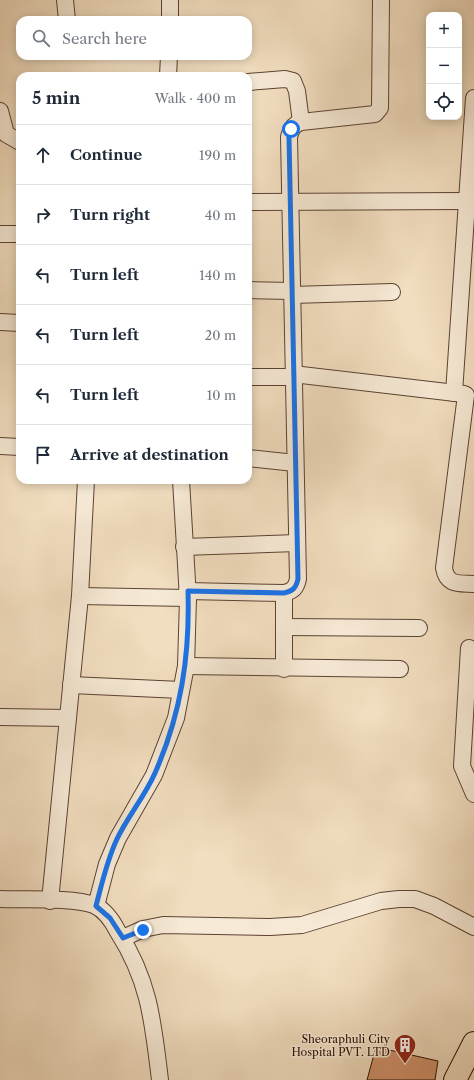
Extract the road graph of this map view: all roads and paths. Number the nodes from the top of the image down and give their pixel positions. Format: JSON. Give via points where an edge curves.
{"nodes":[{"id":1,"x":65,"y":0,"type":"edge"},
{"id":2,"x":170,"y":0,"type":"edge"},
{"id":3,"x":381,"y":0,"type":"edge"},
{"id":4,"x":67,"y":16,"type":"edge"},
{"id":5,"x":170,"y":16,"type":"edge"},
{"id":6,"x":169,"y":60,"type":"edge"},
{"id":7,"x":168,"y":72,"type":"edge"},
{"id":8,"x":252,"y":82,"type":"edge"},
{"id":9,"x":474,"y":98,"type":"edge"},
{"id":10,"x":0,"y":111,"type":"edge"},
{"id":11,"x":301,"y":122,"type":"junction"},
{"id":12,"x":16,"y":140,"type":"edge"},
{"id":13,"x":467,"y":201,"type":"junction"},
{"id":14,"x":252,"y":202,"type":"edge"},
{"id":15,"x":290,"y":202,"type":"junction"},
{"id":16,"x":0,"y":234,"type":"edge"},
{"id":17,"x":16,"y":234,"type":"edge"},
{"id":18,"x":252,"y":290,"type":"edge"},
{"id":19,"x":392,"y":292,"type":"dead end"},
{"id":20,"x":292,"y":293,"type":"junction"},
{"id":21,"x":0,"y":322,"type":"edge"},
{"id":22,"x":16,"y":323,"type":"edge"},
{"id":23,"x":294,"y":376,"type":"junction"},
{"id":24,"x":252,"y":377,"type":"edge"},
{"id":25,"x":465,"y":394,"type":"edge"},
{"id":26,"x":0,"y":446,"type":"edge"},
{"id":27,"x":16,"y":446,"type":"edge"},
{"id":28,"x":252,"y":458,"type":"edge"},
{"id":29,"x":295,"y":463,"type":"junction"},
{"id":30,"x":86,"y":484,"type":"edge"},
{"id":31,"x":181,"y":484,"type":"edge"},
{"id":32,"x":297,"y":544,"type":"junction"},
{"id":33,"x":184,"y":546,"type":"junction"},
{"id":34,"x":474,"y":584,"type":"edge"},
{"id":35,"x":284,"y":593,"type":"junction"},
{"id":36,"x":188,"y":595,"type":"junction"},
{"id":37,"x":80,"y":596,"type":"junction"},
{"id":38,"x":284,"y":627,"type":"junction"},
{"id":39,"x":419,"y":628,"type":"dead end"},
{"id":40,"x":469,"y":648,"type":"dead end"},
{"id":41,"x":186,"y":666,"type":"junction"},
{"id":42,"x":284,"y":669,"type":"junction"},
{"id":43,"x":400,"y":669,"type":"dead end"},
{"id":44,"x":71,"y":685,"type":"junction"},
{"id":45,"x":181,"y":690,"type":"junction"},
{"id":46,"x":0,"y":717,"type":"edge"},
{"id":47,"x":68,"y":718,"type":"junction"},
{"id":48,"x":474,"y":794,"type":"edge"},
{"id":49,"x":0,"y":899,"type":"edge"},
{"id":50,"x":50,"y":901,"type":"junction"},
{"id":51,"x":96,"y":906,"type":"junction"},
{"id":52,"x":474,"y":927,"type":"edge"},
{"id":53,"x":123,"y":938,"type":"junction"},
{"id":54,"x":474,"y":1043,"type":"edge"},
{"id":55,"x":160,"y":1080,"type":"edge"},
{"id":56,"x":455,"y":1080,"type":"edge"}],
"edges":[{"from":1,"to":4,"type":"street"},
{"from":2,"to":5,"type":"street"},
{"from":3,"to":11,"type":"street","via":[[379,112]]},
{"from":6,"to":7,"type":"street"},
{"from":8,"to":11,"type":"street","via":[[285,79],[293,81],[297,91]]},
{"from":9,"to":13,"type":"street"},
{"from":10,"to":12,"type":"street","via":[[6,134]]},
{"from":11,"to":15,"type":"street","via":[[294,125],[289,137]]},
{"from":13,"to":15,"type":"street"},
{"from":13,"to":25,"type":"street"},
{"from":14,"to":15,"type":"street"},
{"from":15,"to":20,"type":"street"},
{"from":16,"to":17,"type":"street"},
{"from":18,"to":20,"type":"street"},
{"from":19,"to":20,"type":"street"},
{"from":20,"to":23,"type":"street"},
{"from":21,"to":22,"type":"street"},
{"from":23,"to":24,"type":"street"},
{"from":23,"to":25,"type":"street"},
{"from":23,"to":29,"type":"street"},
{"from":25,"to":34,"type":"street","via":[[444,568],[445,576],[449,580]]},
{"from":26,"to":27,"type":"street"},
{"from":28,"to":29,"type":"street"},
{"from":29,"to":32,"type":"street"},
{"from":30,"to":37,"type":"street"},
{"from":31,"to":33,"type":"street"},
{"from":32,"to":33,"type":"street"},
{"from":32,"to":35,"type":"street","via":[[296,587],[291,592]]},
{"from":33,"to":36,"type":"street"},
{"from":35,"to":36,"type":"street"},
{"from":35,"to":38,"type":"street"},
{"from":36,"to":37,"type":"street"},
{"from":36,"to":41,"type":"street"},
{"from":37,"to":44,"type":"street"},
{"from":38,"to":39,"type":"street"},
{"from":38,"to":42,"type":"street"},
{"from":40,"to":48,"type":"street","via":[[462,766]]},
{"from":41,"to":42,"type":"street"},
{"from":41,"to":45,"type":"street"},
{"from":42,"to":43,"type":"street"},
{"from":44,"to":45,"type":"street"},
{"from":44,"to":47,"type":"street"},
{"from":45,"to":51,"type":"street","via":[[176,718],[165,748],[154,774],[118,838],[107,864]]},
{"from":46,"to":47,"type":"street"},
{"from":47,"to":50,"type":"street"},
{"from":49,"to":50,"type":"street"},
{"from":50,"to":51,"type":"street","via":[[80,901]]},
{"from":51,"to":53,"type":"street","via":[[110,918]]},
{"from":52,"to":53,"type":"street","via":[[423,901],[399,899],[381,901],[302,925],[163,925]]},
{"from":53,"to":55,"type":"street","via":[[147,994]]},
{"from":54,"to":56,"type":"main road"}]}
